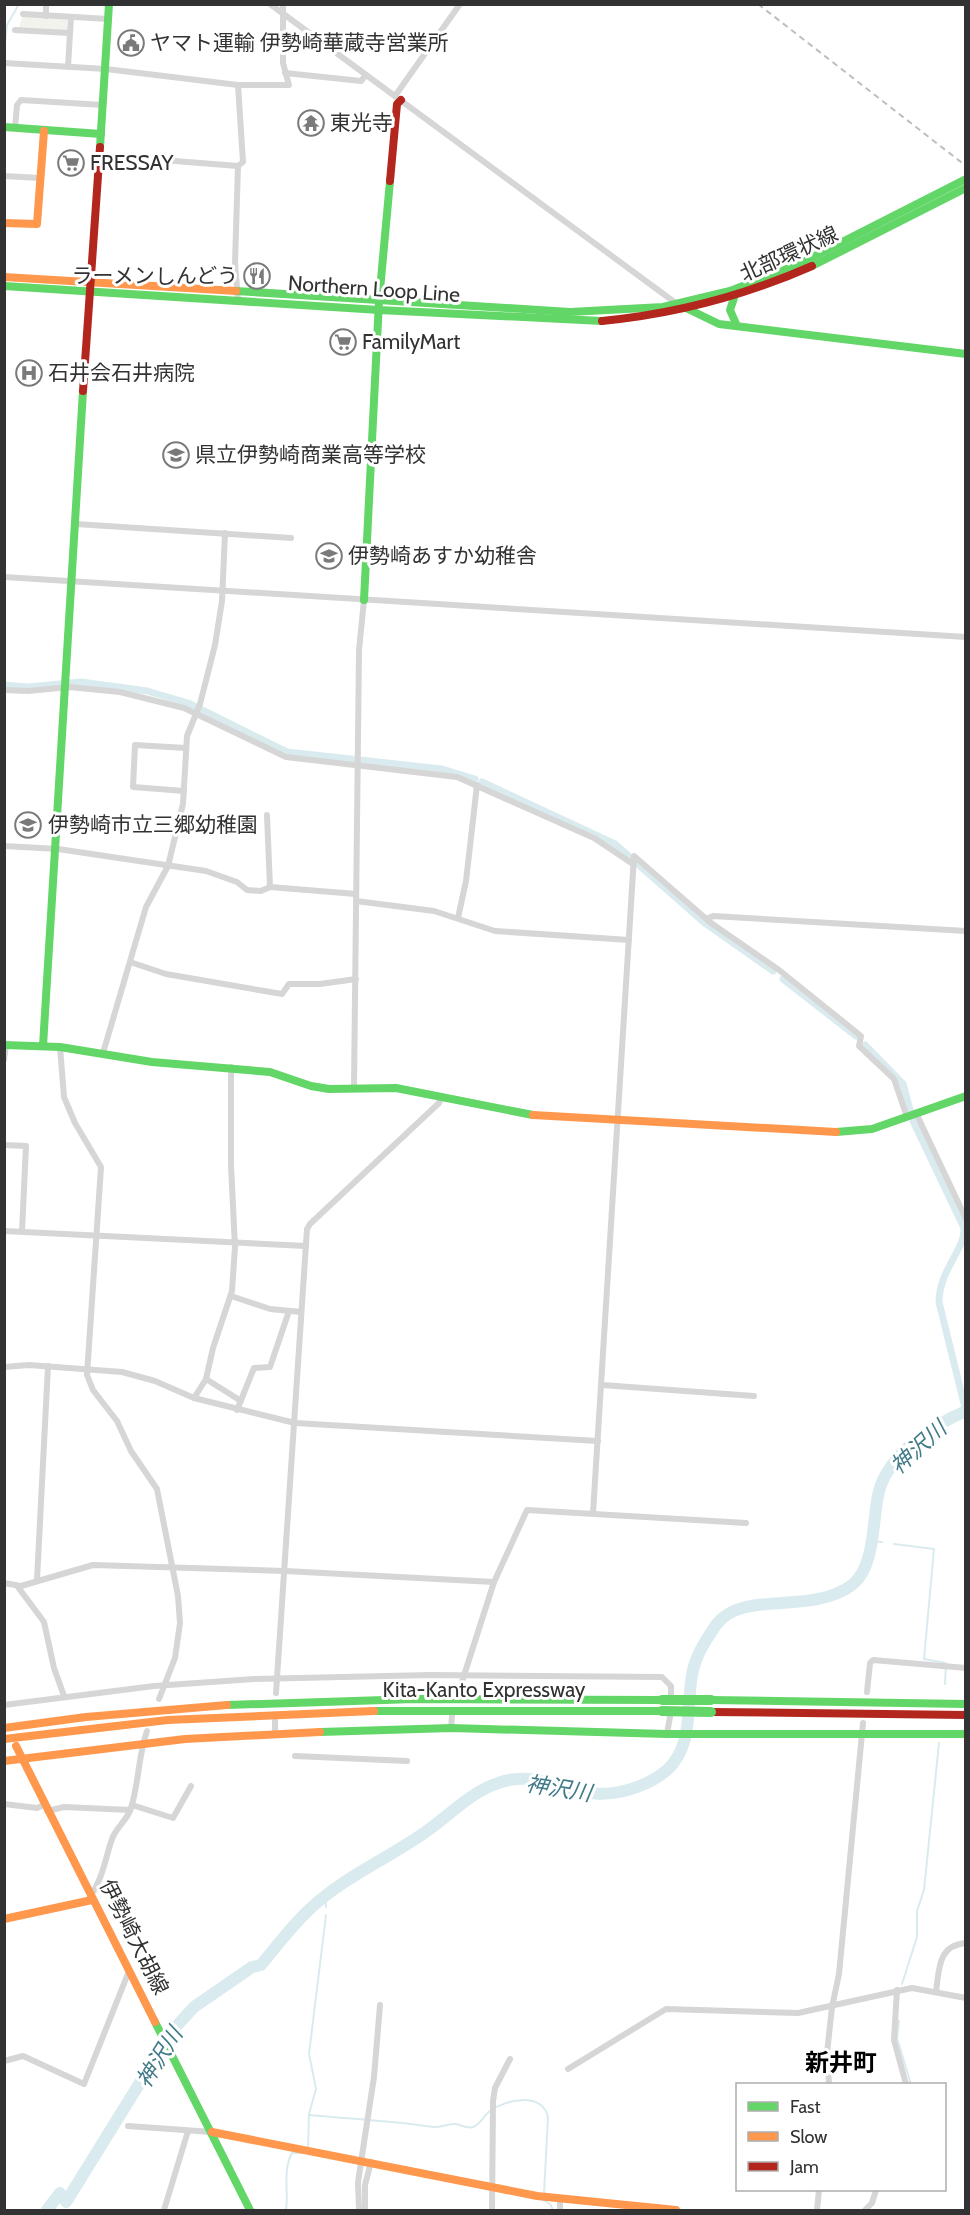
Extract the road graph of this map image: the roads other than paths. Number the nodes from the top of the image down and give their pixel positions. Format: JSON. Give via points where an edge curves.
{"nodes":[{"id":1,"x":46,"y":4,"type":"edge"},
{"id":2,"x":110,"y":4,"type":"edge"},
{"id":3,"x":270,"y":4,"type":"edge"},
{"id":4,"x":284,"y":4,"type":"edge"},
{"id":5,"x":460,"y":4,"type":"edge"},
{"id":6,"x":23,"y":14,"type":"dead end"},
{"id":7,"x":283,"y":14,"type":"junction"},
{"id":8,"x":46,"y":16,"type":"junction"},
{"id":9,"x":71,"y":17,"type":"junction"},
{"id":10,"x":109,"y":19,"type":"junction"},
{"id":11,"x":15,"y":30,"type":"dead end"},
{"id":12,"x":70,"y":33,"type":"junction"},
{"id":13,"x":4,"y":63,"type":"edge"},
{"id":14,"x":68,"y":67,"type":"junction"},
{"id":15,"x":106,"y":69,"type":"junction"},
{"id":16,"x":285,"y":73,"type":"junction"},
{"id":17,"x":366,"y":75,"type":"junction"},
{"id":18,"x":238,"y":85,"type":"junction"},
{"id":19,"x":398,"y":98,"type":"junction"},
{"id":20,"x":103,"y":105,"type":"junction"},
{"id":21,"x":10,"y":127,"type":"edge"},
{"id":22,"x":44,"y":131,"type":"junction"},
{"id":23,"x":101,"y":134,"type":"junction"},
{"id":24,"x":100,"y":155,"type":"junction"},
{"id":25,"x":238,"y":166,"type":"junction"},
{"id":26,"x":4,"y":176,"type":"edge"},
{"id":27,"x":40,"y":178,"type":"junction"},
{"id":28,"x":966,"y":179,"type":"edge"},
{"id":29,"x":966,"y":189,"type":"edge"},
{"id":30,"x":4,"y":223,"type":"edge"},
{"id":31,"x":853,"y":243,"type":"junction"},
{"id":32,"x":4,"y":276,"type":"edge"},
{"id":33,"x":4,"y":286,"type":"edge"},
{"id":34,"x":91,"y":286,"type":"junction"},
{"id":35,"x":239,"y":296,"type":"junction"},
{"id":36,"x":734,"y":298,"type":"junction"},
{"id":37,"x":379,"y":306,"type":"junction"},
{"id":38,"x":682,"y":306,"type":"junction"},
{"id":39,"x":737,"y":326,"type":"junction"},
{"id":40,"x":966,"y":354,"type":"edge"},
{"id":41,"x":76,"y":524,"type":"junction"},
{"id":42,"x":225,"y":533,"type":"junction"},
{"id":43,"x":291,"y":538,"type":"dead end"},
{"id":44,"x":4,"y":577,"type":"edge"},
{"id":45,"x":72,"y":582,"type":"junction"},
{"id":46,"x":222,"y":591,"type":"junction"},
{"id":47,"x":364,"y":600,"type":"junction"},
{"id":48,"x":966,"y":637,"type":"edge"},
{"id":49,"x":65,"y":684,"type":"junction"},
{"id":50,"x":4,"y":690,"type":"edge"},
{"id":51,"x":196,"y":712,"type":"junction"},
{"id":52,"x":186,"y":748,"type":"junction"},
{"id":53,"x":358,"y":767,"type":"junction"},
{"id":54,"x":477,"y":785,"type":"junction"},
{"id":55,"x":184,"y":791,"type":"junction"},
{"id":56,"x":267,"y":815,"type":"dead end"},
{"id":57,"x":4,"y":846,"type":"edge"},
{"id":58,"x":54,"y":849,"type":"junction"},
{"id":59,"x":633,"y":862,"type":"junction"},
{"id":60,"x":168,"y":866,"type":"junction"},
{"id":61,"x":270,"y":887,"type":"junction"},
{"id":62,"x":356,"y":898,"type":"junction"},
{"id":63,"x":458,"y":918,"type":"junction"},
{"id":64,"x":706,"y":919,"type":"junction"},
{"id":65,"x":966,"y":932,"type":"edge"},
{"id":66,"x":629,"y":940,"type":"junction"},
{"id":67,"x":130,"y":962,"type":"junction"},
{"id":68,"x":356,"y":980,"type":"junction"},
{"id":69,"x":5,"y":1045,"type":"edge"},
{"id":70,"x":43,"y":1046,"type":"junction"},
{"id":71,"x":60,"y":1047,"type":"junction"},
{"id":72,"x":103,"y":1053,"type":"junction"},
{"id":73,"x":4,"y":1060,"type":"edge"},
{"id":74,"x":231,"y":1067,"type":"junction"},
{"id":75,"x":354,"y":1087,"type":"junction"},
{"id":76,"x":442,"y":1096,"type":"junction"},
{"id":77,"x":966,"y":1096,"type":"edge"},
{"id":78,"x":911,"y":1115,"type":"junction"},
{"id":79,"x":618,"y":1121,"type":"junction"},
{"id":80,"x":4,"y":1145,"type":"edge"},
{"id":81,"x":966,"y":1219,"type":"edge"},
{"id":82,"x":4,"y":1231,"type":"edge"},
{"id":83,"x":22,"y":1231,"type":"junction"},
{"id":84,"x":97,"y":1234,"type":"junction"},
{"id":85,"x":235,"y":1242,"type":"junction"},
{"id":86,"x":306,"y":1246,"type":"junction"},
{"id":87,"x":231,"y":1296,"type":"junction"},
{"id":88,"x":289,"y":1311,"type":"junction"},
{"id":89,"x":302,"y":1312,"type":"junction"},
{"id":90,"x":48,"y":1366,"type":"junction"},
{"id":91,"x":4,"y":1367,"type":"edge"},
{"id":92,"x":87,"y":1369,"type":"junction"},
{"id":93,"x":206,"y":1379,"type":"junction"},
{"id":94,"x":602,"y":1385,"type":"junction"},
{"id":95,"x":754,"y":1396,"type":"dead end"},
{"id":96,"x":194,"y":1398,"type":"junction"},
{"id":97,"x":241,"y":1401,"type":"junction"},
{"id":98,"x":237,"y":1410,"type":"junction"},
{"id":99,"x":295,"y":1424,"type":"junction"},
{"id":100,"x":598,"y":1441,"type":"junction"},
{"id":101,"x":593,"y":1513,"type":"junction"},
{"id":102,"x":746,"y":1523,"type":"dead end"},
{"id":103,"x":172,"y":1567,"type":"junction"},
{"id":104,"x":285,"y":1571,"type":"junction"},
{"id":105,"x":37,"y":1581,"type":"junction"},
{"id":106,"x":494,"y":1582,"type":"junction"},
{"id":107,"x":4,"y":1583,"type":"edge"},
{"id":108,"x":18,"y":1587,"type":"junction"},
{"id":109,"x":966,"y":1668,"type":"edge"},
{"id":110,"x":464,"y":1676,"type":"junction"},
{"id":111,"x":278,"y":1678,"type":"junction"},
{"id":112,"x":164,"y":1686,"type":"junction"},
{"id":113,"x":459,"y":1691,"type":"dead end"},
{"id":114,"x":867,"y":1692,"type":"dead end"},
{"id":115,"x":276,"y":1693,"type":"dead end"},
{"id":116,"x":64,"y":1696,"type":"junction"},
{"id":117,"x":159,"y":1699,"type":"dead end"},
{"id":118,"x":966,"y":1704,"type":"edge"},
{"id":119,"x":4,"y":1705,"type":"edge"},
{"id":120,"x":662,"y":1705,"type":"junction"},
{"id":121,"x":711,"y":1706,"type":"junction"},
{"id":122,"x":966,"y":1715,"type":"edge"},
{"id":123,"x":452,"y":1716,"type":"dead end"},
{"id":124,"x":275,"y":1721,"type":"dead end"},
{"id":125,"x":4,"y":1728,"type":"edge"},
{"id":126,"x":451,"y":1728,"type":"junction"},
{"id":127,"x":863,"y":1729,"type":"junction"},
{"id":128,"x":147,"y":1731,"type":"dead end"},
{"id":129,"x":275,"y":1733,"type":"junction"},
{"id":130,"x":672,"y":1734,"type":"junction"},
{"id":131,"x":966,"y":1734,"type":"edge"},
{"id":132,"x":4,"y":1739,"type":"edge"},
{"id":133,"x":142,"y":1744,"type":"junction"},
{"id":134,"x":16,"y":1746,"type":"dead end"},
{"id":135,"x":295,"y":1756,"type":"dead end"},
{"id":136,"x":22,"y":1760,"type":"junction"},
{"id":137,"x":4,"y":1761,"type":"edge"},
{"id":138,"x":407,"y":1761,"type":"dead end"},
{"id":139,"x":191,"y":1786,"type":"dead end"},
{"id":140,"x":4,"y":1804,"type":"edge"},
{"id":141,"x":45,"y":1808,"type":"junction"},
{"id":142,"x":131,"y":1808,"type":"junction"},
{"id":143,"x":91,"y":1898,"type":"junction"},
{"id":144,"x":4,"y":1919,"type":"edge"},
{"id":145,"x":966,"y":1943,"type":"edge"},
{"id":146,"x":129,"y":1971,"type":"junction"},
{"id":147,"x":897,"y":1990,"type":"junction"},
{"id":148,"x":936,"y":1992,"type":"junction"},
{"id":149,"x":966,"y":1998,"type":"edge"},
{"id":150,"x":380,"y":2005,"type":"dead end"},
{"id":151,"x":832,"y":2007,"type":"junction"},
{"id":152,"x":510,"y":2059,"type":"dead end"},
{"id":153,"x":4,"y":2061,"type":"edge"},
{"id":154,"x":568,"y":2069,"type":"dead end"},
{"id":155,"x":829,"y":2083,"type":"edge"},
{"id":156,"x":905,"y":2083,"type":"edge"},
{"id":157,"x":128,"y":2126,"type":"dead end"},
{"id":158,"x":188,"y":2131,"type":"junction"},
{"id":159,"x":212,"y":2132,"type":"junction"},
{"id":160,"x":367,"y":2161,"type":"junction"},
{"id":161,"x":493,"y":2188,"type":"junction"},
{"id":162,"x":819,"y":2191,"type":"edge"},
{"id":163,"x":876,"y":2191,"type":"edge"},
{"id":164,"x":560,"y":2199,"type":"junction"},
{"id":165,"x":164,"y":2211,"type":"edge"},
{"id":166,"x":250,"y":2211,"type":"edge"},
{"id":167,"x":359,"y":2211,"type":"edge"},
{"id":168,"x":365,"y":2211,"type":"edge"},
{"id":169,"x":492,"y":2211,"type":"edge"},
{"id":170,"x":560,"y":2211,"type":"edge"},
{"id":171,"x":676,"y":2211,"type":"edge"},
{"id":172,"x":818,"y":2211,"type":"edge"},
{"id":173,"x":865,"y":2211,"type":"edge"}],
"edges":[{"from":1,"to":8,"type":"street"},
{"from":2,"to":10,"type":"main road"},
{"from":3,"to":7,"type":"street"},
{"from":4,"to":7,"type":"street"},
{"from":5,"to":19,"type":"street"},
{"from":6,"to":8,"type":"street"},
{"from":7,"to":16,"type":"street"},
{"from":7,"to":17,"type":"street"},
{"from":8,"to":9,"type":"street"},
{"from":9,"to":10,"type":"street"},
{"from":9,"to":12,"type":"street"},
{"from":10,"to":15,"type":"main road"},
{"from":11,"to":12,"type":"street"},
{"from":12,"to":14,"type":"street"},
{"from":13,"to":14,"type":"street"},
{"from":14,"to":15,"type":"street"},
{"from":15,"to":18,"type":"street"},
{"from":15,"to":20,"type":"main road"},
{"from":16,"to":17,"type":"street","via":[[361,81]]},
{"from":16,"to":18,"type":"street","via":[[290,85]]},
{"from":17,"to":19,"type":"street"},
{"from":18,"to":25,"type":"street","via":[[243,162]]},
{"from":19,"to":37,"type":"main road"},
{"from":19,"to":38,"type":"street"},
{"from":20,"to":21,"type":"street","via":[[21,100]]},
{"from":20,"to":23,"type":"main road"},
{"from":21,"to":22,"type":"main road"},
{"from":22,"to":23,"type":"main road"},
{"from":22,"to":27,"type":"main road"},
{"from":23,"to":24,"type":"main road"},
{"from":24,"to":25,"type":"street"},
{"from":24,"to":34,"type":"main road"},
{"from":25,"to":35,"type":"street","via":[[235,263]]},
{"from":26,"to":27,"type":"street"},
{"from":27,"to":30,"type":"main road","via":[[37,224]]},
{"from":28,"to":31,"type":"main road"},
{"from":29,"to":31,"type":"main road"},
{"from":31,"to":36,"type":"main road","name":"北部環状線","via":[[778,283]]},
{"from":31,"to":38,"type":"main road","name":"Northern Loop Line","via":[[760,282]]},
{"from":32,"to":34,"type":"main road","name":"Northern Loop Line"},
{"from":33,"to":34,"type":"main road","name":"Northern Loop Line"},
{"from":34,"to":35,"type":"main road","name":"Northern Loop Line"},
{"from":34,"to":41,"type":"main road"},
{"from":35,"to":37,"type":"main road","name":"Northern Loop Line"},
{"from":36,"to":38,"type":"main road","name":"Northern Loop Line"},
{"from":36,"to":39,"type":"main road","via":[[730,310]]},
{"from":37,"to":38,"type":"main road","name":"Northern Loop Line","via":[[597,321],[626,320]]},
{"from":37,"to":47,"type":"main road"},
{"from":38,"to":39,"type":"main road","via":[[719,324]]},
{"from":39,"to":40,"type":"main road"},
{"from":41,"to":42,"type":"street"},
{"from":41,"to":45,"type":"main road"},
{"from":42,"to":43,"type":"street"},
{"from":42,"to":46,"type":"street"},
{"from":44,"to":45,"type":"street"},
{"from":45,"to":46,"type":"street"},
{"from":45,"to":49,"type":"main road"},
{"from":46,"to":47,"type":"street"},
{"from":46,"to":51,"type":"street","via":[[215,645]]},
{"from":47,"to":48,"type":"street"},
{"from":47,"to":53,"type":"street","via":[[359,650]]},
{"from":49,"to":50,"type":"street","via":[[28,691]]},
{"from":49,"to":51,"type":"street","via":[[120,692]]},
{"from":49,"to":58,"type":"main road"},
{"from":51,"to":52,"type":"street"},
{"from":51,"to":53,"type":"street","via":[[286,757]]},
{"from":52,"to":55,"type":"street"},
{"from":52,"to":55,"type":"street","via":[[135,745],[133,787]]},
{"from":53,"to":54,"type":"street","via":[[444,775]]},
{"from":53,"to":62,"type":"street"},
{"from":54,"to":59,"type":"street","via":[[594,838]]},
{"from":54,"to":63,"type":"street"},
{"from":55,"to":60,"type":"street"},
{"from":56,"to":61,"type":"street"},
{"from":57,"to":58,"type":"street"},
{"from":58,"to":60,"type":"street"},
{"from":58,"to":70,"type":"main road"},
{"from":59,"to":64,"type":"street","via":[[636,856]]},
{"from":59,"to":66,"type":"street"},
{"from":60,"to":61,"type":"street","via":[[206,871],[237,882],[247,890]]},
{"from":60,"to":67,"type":"street","via":[[146,907]]},
{"from":61,"to":62,"type":"street"},
{"from":62,"to":63,"type":"street"},
{"from":62,"to":68,"type":"street"},
{"from":63,"to":66,"type":"street","via":[[495,931]]},
{"from":64,"to":65,"type":"street","via":[[713,916]]},
{"from":64,"to":78,"type":"street","via":[[779,970],[861,1036],[859,1046],[897,1086]]},
{"from":66,"to":79,"type":"street"},
{"from":67,"to":68,"type":"street","via":[[166,974],[282,994],[289,984]]},
{"from":67,"to":72,"type":"street"},
{"from":68,"to":75,"type":"street"},
{"from":69,"to":70,"type":"main road"},
{"from":69,"to":73,"type":"street"},
{"from":70,"to":71,"type":"main road"},
{"from":71,"to":72,"type":"main road"},
{"from":71,"to":84,"type":"street","via":[[64,1097],[101,1167]]},
{"from":72,"to":74,"type":"main road","via":[[152,1062]]},
{"from":74,"to":75,"type":"main road","via":[[270,1072],[329,1089]]},
{"from":74,"to":85,"type":"street"},
{"from":75,"to":76,"type":"main road","via":[[396,1088]]},
{"from":76,"to":79,"type":"main road","via":[[497,1111]]},
{"from":76,"to":86,"type":"street","via":[[310,1224]]},
{"from":77,"to":78,"type":"main road"},
{"from":78,"to":79,"type":"main road","via":[[863,1131],[827,1133]]},
{"from":78,"to":81,"type":"street"},
{"from":79,"to":94,"type":"street"},
{"from":80,"to":83,"type":"street","via":[[26,1146]]},
{"from":82,"to":83,"type":"street"},
{"from":83,"to":84,"type":"street"},
{"from":84,"to":85,"type":"street"},
{"from":84,"to":92,"type":"street"},
{"from":85,"to":86,"type":"street"},
{"from":85,"to":87,"type":"street"},
{"from":86,"to":89,"type":"street"},
{"from":87,"to":88,"type":"street"},
{"from":87,"to":93,"type":"street"},
{"from":88,"to":89,"type":"street"},
{"from":88,"to":97,"type":"street","via":[[270,1368],[254,1368]]},
{"from":89,"to":99,"type":"street"},
{"from":90,"to":91,"type":"street"},
{"from":90,"to":92,"type":"street"},
{"from":90,"to":105,"type":"street"},
{"from":92,"to":96,"type":"street","via":[[145,1377]]},
{"from":92,"to":103,"type":"street","via":[[93,1390],[154,1482]]},
{"from":93,"to":96,"type":"street"},
{"from":93,"to":97,"type":"street"},
{"from":94,"to":95,"type":"street"},
{"from":94,"to":100,"type":"street"},
{"from":96,"to":98,"type":"street"},
{"from":97,"to":98,"type":"street"},
{"from":98,"to":99,"type":"street"},
{"from":99,"to":100,"type":"street"},
{"from":99,"to":104,"type":"street"},
{"from":100,"to":101,"type":"street"},
{"from":101,"to":102,"type":"street"},
{"from":101,"to":106,"type":"street","via":[[527,1510]]},
{"from":103,"to":104,"type":"street"},
{"from":103,"to":105,"type":"street","via":[[87,1566]]},
{"from":103,"to":112,"type":"street","via":[[179,1605],[179,1636]]},
{"from":104,"to":106,"type":"street"},
{"from":104,"to":111,"type":"street"},
{"from":105,"to":108,"type":"street"},
{"from":106,"to":110,"type":"street"},
{"from":107,"to":108,"type":"street"},
{"from":108,"to":116,"type":"street","via":[[44,1622]]},
{"from":109,"to":114,"type":"street","via":[[873,1660]]},
{"from":110,"to":111,"type":"street"},
{"from":110,"to":113,"type":"street"},
{"from":110,"to":130,"type":"street","via":[[662,1677],[671,1689]]},
{"from":111,"to":112,"type":"street"},
{"from":111,"to":115,"type":"street"},
{"from":112,"to":116,"type":"street"},
{"from":112,"to":117,"type":"street"},
{"from":116,"to":119,"type":"street"},
{"from":118,"to":121,"type":"main road","name":"Kita-Kanto Expressway"},
{"from":120,"to":121,"type":"main road","name":"Kita-Kanto Expressway","bridge":true},
{"from":120,"to":125,"type":"main road","name":"Kita-Kanto Expressway","via":[[473,1698],[311,1700],[161,1709]]},
{"from":120,"to":132,"type":"main road","name":"Kita-Kanto Expressway","via":[[277,1712],[135,1723]]},
{"from":121,"to":122,"type":"main road","name":"Kita-Kanto Expressway"},
{"from":123,"to":126,"type":"street"},
{"from":124,"to":129,"type":"street"},
{"from":126,"to":129,"type":"main road"},
{"from":126,"to":130,"type":"main road"},
{"from":127,"to":130,"type":"main road"},
{"from":127,"to":131,"type":"main road"},
{"from":127,"to":151,"type":"street","via":[[839,1974]]},
{"from":128,"to":133,"type":"street"},
{"from":129,"to":133,"type":"main road"},
{"from":133,"to":136,"type":"main road"},
{"from":133,"to":142,"type":"street"},
{"from":134,"to":136,"type":"main road","name":"伊勢崎大胡線"},
{"from":135,"to":138,"type":"street"},
{"from":136,"to":137,"type":"main road"},
{"from":136,"to":141,"type":"main road","name":"伊勢崎大胡線"},
{"from":139,"to":142,"type":"street","via":[[173,1818]]},
{"from":140,"to":141,"type":"street"},
{"from":141,"to":142,"type":"street"},
{"from":141,"to":143,"type":"main road","name":"伊勢崎大胡線"},
{"from":142,"to":143,"type":"street","via":[[113,1836]]},
{"from":143,"to":144,"type":"main road"},
{"from":143,"to":146,"type":"main road","name":"伊勢崎大胡線"},
{"from":145,"to":148,"type":"street","via":[[953,1945],[943,1954]]},
{"from":146,"to":153,"type":"street","via":[[84,2084],[23,2056]]},
{"from":146,"to":159,"type":"main road","name":"伊勢崎大胡線"},
{"from":147,"to":148,"type":"street"},
{"from":147,"to":151,"type":"street"},
{"from":147,"to":156,"type":"street","via":[[894,2040]]},
{"from":148,"to":149,"type":"street"},
{"from":150,"to":160,"type":"street"},
{"from":151,"to":154,"type":"street","via":[[788,2013],[666,2009]]},
{"from":151,"to":155,"type":"street","via":[[827,2053]]},
{"from":152,"to":161,"type":"street","via":[[495,2088],[493,2101]]},
{"from":157,"to":158,"type":"street"},
{"from":158,"to":159,"type":"street"},
{"from":158,"to":165,"type":"street"},
{"from":159,"to":160,"type":"main road"},
{"from":159,"to":166,"type":"main road","name":"伊勢崎大胡線"},
{"from":160,"to":161,"type":"main road"},
{"from":160,"to":167,"type":"street","via":[[358,2182]]},
{"from":160,"to":168,"type":"street"},
{"from":161,"to":164,"type":"main road"},
{"from":161,"to":169,"type":"street"},
{"from":162,"to":172,"type":"street"},
{"from":163,"to":173,"type":"street"},
{"from":164,"to":170,"type":"street"},
{"from":164,"to":171,"type":"main road"}]}
